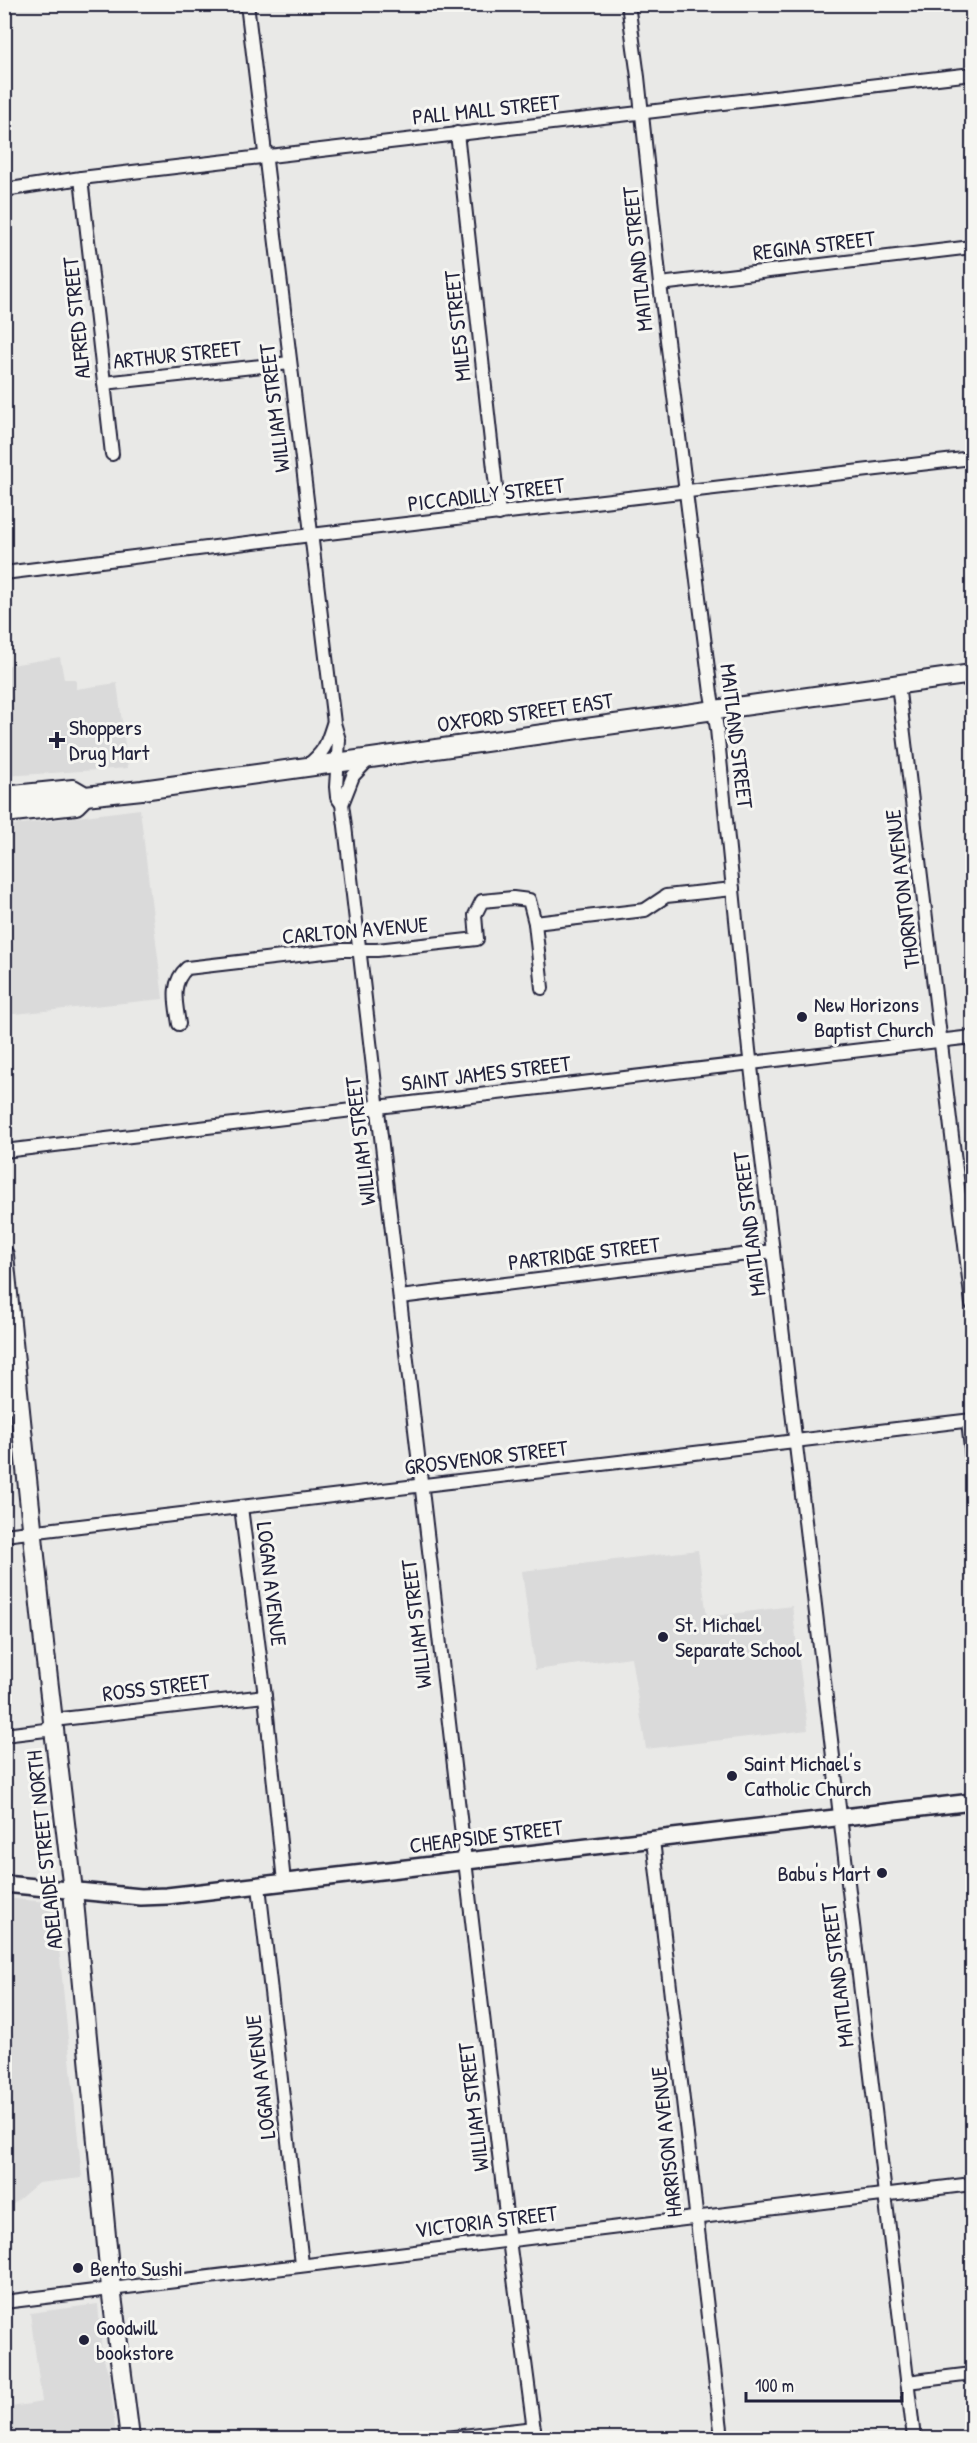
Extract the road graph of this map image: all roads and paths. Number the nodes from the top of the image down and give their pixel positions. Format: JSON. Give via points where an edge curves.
{"nodes":[{"id":1,"x":247,"y":4,"type":"edge"},
{"id":2,"x":628,"y":4,"type":"edge"},
{"id":3,"x":972,"y":74,"type":"edge"},
{"id":4,"x":642,"y":113,"type":"junction"},
{"id":5,"x":457,"y":133,"type":"junction"},
{"id":6,"x":266,"y":156,"type":"junction"},
{"id":7,"x":81,"y":178,"type":"junction"},
{"id":8,"x":4,"y":190,"type":"edge"},
{"id":9,"x":972,"y":247,"type":"edge"},
{"id":10,"x":660,"y":285,"type":"junction"},
{"id":11,"x":290,"y":363,"type":"junction"},
{"id":12,"x":104,"y":383,"type":"junction"},
{"id":13,"x":111,"y":454,"type":"dead end"},
{"id":14,"x":972,"y":458,"type":"edge"},
{"id":15,"x":686,"y":492,"type":"junction"},
{"id":16,"x":499,"y":514,"type":"junction"},
{"id":17,"x":311,"y":535,"type":"junction"},
{"id":18,"x":4,"y":573,"type":"edge"},
{"id":19,"x":972,"y":674,"type":"edge"},
{"id":20,"x":898,"y":684,"type":"junction"},
{"id":21,"x":714,"y":710,"type":"junction"},
{"id":22,"x":334,"y":723,"type":"junction"},
{"id":23,"x":370,"y":758,"type":"junction"},
{"id":24,"x":337,"y":762,"type":"junction"},
{"id":25,"x":306,"y":766,"type":"junction"},
{"id":26,"x":9,"y":794,"type":"edge"},
{"id":27,"x":85,"y":796,"type":"junction"},
{"id":28,"x":342,"y":804,"type":"junction"},
{"id":29,"x":4,"y":813,"type":"edge"},
{"id":30,"x":733,"y":890,"type":"junction"},
{"id":31,"x":535,"y":923,"type":"junction"},
{"id":32,"x":358,"y":950,"type":"junction"},
{"id":33,"x":542,"y":988,"type":"dead end"},
{"id":34,"x":179,"y":1024,"type":"dead end"},
{"id":35,"x":972,"y":1037,"type":"edge"},
{"id":36,"x":941,"y":1040,"type":"junction"},
{"id":37,"x":751,"y":1063,"type":"junction"},
{"id":38,"x":377,"y":1107,"type":"junction"},
{"id":39,"x":4,"y":1151,"type":"edge"},
{"id":40,"x":773,"y":1251,"type":"junction"},
{"id":41,"x":4,"y":1256,"type":"edge"},
{"id":42,"x":400,"y":1298,"type":"junction"},
{"id":43,"x":972,"y":1304,"type":"edge"},
{"id":44,"x":12,"y":1406,"type":"edge"},
{"id":45,"x":970,"y":1421,"type":"edge"},
{"id":46,"x":796,"y":1441,"type":"junction"},
{"id":47,"x":972,"y":1459,"type":"edge"},
{"id":48,"x":421,"y":1486,"type":"junction"},
{"id":49,"x":241,"y":1507,"type":"junction"},
{"id":50,"x":32,"y":1531,"type":"junction"},
{"id":51,"x":4,"y":1535,"type":"edge"},
{"id":52,"x":265,"y":1696,"type":"junction"},
{"id":53,"x":53,"y":1724,"type":"junction"},
{"id":54,"x":4,"y":1735,"type":"edge"},
{"id":55,"x":972,"y":1802,"type":"edge"},
{"id":56,"x":840,"y":1818,"type":"junction"},
{"id":57,"x":653,"y":1840,"type":"junction"},
{"id":58,"x":465,"y":1861,"type":"junction"},
{"id":59,"x":284,"y":1882,"type":"junction"},
{"id":60,"x":4,"y":1884,"type":"edge"},
{"id":61,"x":259,"y":1886,"type":"junction"},
{"id":62,"x":73,"y":1891,"type":"junction"},
{"id":63,"x":972,"y":2184,"type":"edge"},
{"id":64,"x":885,"y":2195,"type":"junction"},
{"id":65,"x":696,"y":2218,"type":"junction"},
{"id":66,"x":509,"y":2240,"type":"junction"},
{"id":67,"x":302,"y":2264,"type":"junction"},
{"id":68,"x":111,"y":2289,"type":"junction"},
{"id":69,"x":4,"y":2302,"type":"edge"},
{"id":70,"x":972,"y":2374,"type":"edge"},
{"id":71,"x":907,"y":2382,"type":"junction"},
{"id":72,"x":535,"y":2433,"type":"edge"},
{"id":73,"x":130,"y":2439,"type":"edge"},
{"id":74,"x":445,"y":2439,"type":"edge"},
{"id":75,"x":722,"y":2439,"type":"edge"},
{"id":76,"x":914,"y":2439,"type":"edge"}],
"edges":[{"from":1,"to":6,"type":"street","name":"WILLIAM STREET"},
{"from":2,"to":4,"type":"street","name":"MAITLAND STREET"},
{"from":3,"to":4,"type":"street","name":"PALL MALL STREET"},
{"from":4,"to":5,"type":"street","name":"PALL MALL STREET"},
{"from":4,"to":10,"type":"street","name":"MAITLAND STREET"},
{"from":5,"to":6,"type":"street","name":"PALL MALL STREET"},
{"from":5,"to":16,"type":"street","name":"MILES STREET"},
{"from":6,"to":7,"type":"street","name":"PALL MALL STREET"},
{"from":6,"to":11,"type":"street","name":"WILLIAM STREET"},
{"from":7,"to":8,"type":"street","name":"PALL MALL STREET"},
{"from":7,"to":12,"type":"street","name":"ALFRED STREET"},
{"from":9,"to":10,"type":"street","name":"REGINA STREET"},
{"from":10,"to":15,"type":"street","name":"MAITLAND STREET"},
{"from":11,"to":12,"type":"street","name":"ARTHUR STREET"},
{"from":11,"to":17,"type":"street","name":"WILLIAM STREET"},
{"from":12,"to":13,"type":"street","name":"ALFRED STREET"},
{"from":14,"to":15,"type":"street","name":"PICCADILLY STREET"},
{"from":15,"to":16,"type":"street","name":"PICCADILLY STREET"},
{"from":15,"to":21,"type":"street","name":"MAITLAND STREET"},
{"from":16,"to":17,"type":"street","name":"PICCADILLY STREET"},
{"from":17,"to":18,"type":"street","name":"PICCADILLY STREET"},
{"from":17,"to":22,"type":"street","name":"WILLIAM STREET"},
{"from":19,"to":20,"type":"main road","name":"OXFORD STREET EAST"},
{"from":20,"to":21,"type":"main road","name":"OXFORD STREET EAST"},
{"from":20,"to":36,"type":"street","name":"THORNTON AVENUE"},
{"from":21,"to":23,"type":"main road","name":"OXFORD STREET EAST"},
{"from":21,"to":30,"type":"street","name":"MAITLAND STREET"},
{"from":22,"to":24,"type":"street","name":"WILLIAM STREET","via":[[339,740]]},
{"from":22,"to":25,"type":"street","via":[[323,751]]},
{"from":23,"to":24,"type":"main road","name":"OXFORD STREET EAST"},
{"from":23,"to":28,"type":"street","name":"WILLIAM STREET","via":[[353,776]]},
{"from":24,"to":25,"type":"main road","name":"OXFORD STREET EAST"},
{"from":24,"to":28,"type":"street","name":"WILLIAM STREET","via":[[337,797]]},
{"from":25,"to":27,"type":"main road","name":"OXFORD STREET EAST"},
{"from":26,"to":27,"type":"main road","name":"OXFORD STREET EAST","via":[[73,789]]},
{"from":27,"to":29,"type":"main road","name":"OXFORD STREET EAST","via":[[76,805]]},
{"from":28,"to":32,"type":"street","name":"WILLIAM STREET"},
{"from":30,"to":31,"type":"street","via":[[666,896],[645,910]]},
{"from":30,"to":37,"type":"street","name":"MAITLAND STREET"},
{"from":31,"to":32,"type":"street","name":"CARLTON AVENUE","via":[[529,900],[482,901],[475,915],[477,939]]},
{"from":31,"to":33,"type":"street","name":"CARLTON AVENUE"},
{"from":32,"to":34,"type":"street","name":"CARLTON AVENUE","via":[[187,968],[179,975],[175,987]]},
{"from":32,"to":38,"type":"street","name":"WILLIAM STREET"},
{"from":35,"to":36,"type":"street","name":"SAINT JAMES STREET"},
{"from":36,"to":37,"type":"street","name":"SAINT JAMES STREET"},
{"from":36,"to":43,"type":"street","name":"THORNTON AVENUE"},
{"from":37,"to":38,"type":"street","name":"SAINT JAMES STREET"},
{"from":37,"to":40,"type":"street","name":"MAITLAND STREET"},
{"from":38,"to":39,"type":"street","name":"SAINT JAMES STREET"},
{"from":38,"to":42,"type":"street","name":"WILLIAM STREET"},
{"from":40,"to":42,"type":"street","name":"PARTRIDGE STREET"},
{"from":40,"to":46,"type":"street","name":"MAITLAND STREET"},
{"from":41,"to":44,"type":"main road","name":"ADELAIDE STREET NORTH"},
{"from":42,"to":48,"type":"street","name":"WILLIAM STREET"},
{"from":44,"to":50,"type":"main road","name":"ADELAIDE STREET NORTH"},
{"from":45,"to":46,"type":"street","name":"GROSVENOR STREET"},
{"from":45,"to":47,"type":"street"},
{"from":46,"to":48,"type":"street","name":"GROSVENOR STREET"},
{"from":46,"to":56,"type":"street","name":"MAITLAND STREET"},
{"from":48,"to":49,"type":"street","name":"GROSVENOR STREET"},
{"from":48,"to":58,"type":"street","name":"WILLIAM STREET"},
{"from":49,"to":50,"type":"street","name":"GROSVENOR STREET"},
{"from":49,"to":52,"type":"street","name":"LOGAN AVENUE"},
{"from":50,"to":51,"type":"street","name":"GROSVENOR STREET"},
{"from":50,"to":53,"type":"main road","name":"ADELAIDE STREET NORTH"},
{"from":52,"to":53,"type":"street","name":"ROSS STREET"},
{"from":52,"to":59,"type":"street","name":"LOGAN AVENUE"},
{"from":53,"to":54,"type":"street","name":"ROSS STREET"},
{"from":53,"to":62,"type":"main road","name":"ADELAIDE STREET NORTH"},
{"from":55,"to":56,"type":"street","name":"CHEAPSIDE STREET"},
{"from":56,"to":57,"type":"street","name":"CHEAPSIDE STREET"},
{"from":56,"to":64,"type":"street","name":"MAITLAND STREET"},
{"from":57,"to":58,"type":"street","name":"CHEAPSIDE STREET"},
{"from":57,"to":65,"type":"street","name":"HARRISON AVENUE"},
{"from":58,"to":59,"type":"street","name":"CHEAPSIDE STREET"},
{"from":58,"to":66,"type":"street","name":"WILLIAM STREET"},
{"from":59,"to":61,"type":"street","name":"CHEAPSIDE STREET"},
{"from":60,"to":62,"type":"street","name":"CHEAPSIDE STREET"},
{"from":61,"to":62,"type":"street","name":"CHEAPSIDE STREET","via":[[141,1897]]},
{"from":61,"to":67,"type":"street","name":"LOGAN AVENUE"},
{"from":62,"to":68,"type":"main road","name":"ADELAIDE STREET NORTH"},
{"from":63,"to":64,"type":"street","name":"VICTORIA STREET"},
{"from":64,"to":65,"type":"street","name":"VICTORIA STREET"},
{"from":64,"to":71,"type":"street","name":"MAITLAND STREET"},
{"from":65,"to":66,"type":"street","name":"VICTORIA STREET"},
{"from":65,"to":75,"type":"street","name":"HARRISON AVENUE"},
{"from":66,"to":67,"type":"street","name":"VICTORIA STREET"},
{"from":66,"to":72,"type":"street","name":"WILLIAM STREET"},
{"from":67,"to":68,"type":"street","name":"VICTORIA STREET"},
{"from":68,"to":69,"type":"street","name":"VICTORIA STREET"},
{"from":68,"to":73,"type":"main road","name":"ADELAIDE STREET NORTH"},
{"from":70,"to":71,"type":"street"},
{"from":71,"to":76,"type":"street","name":"MAITLAND STREET"},
{"from":72,"to":74,"type":"street"}]}
